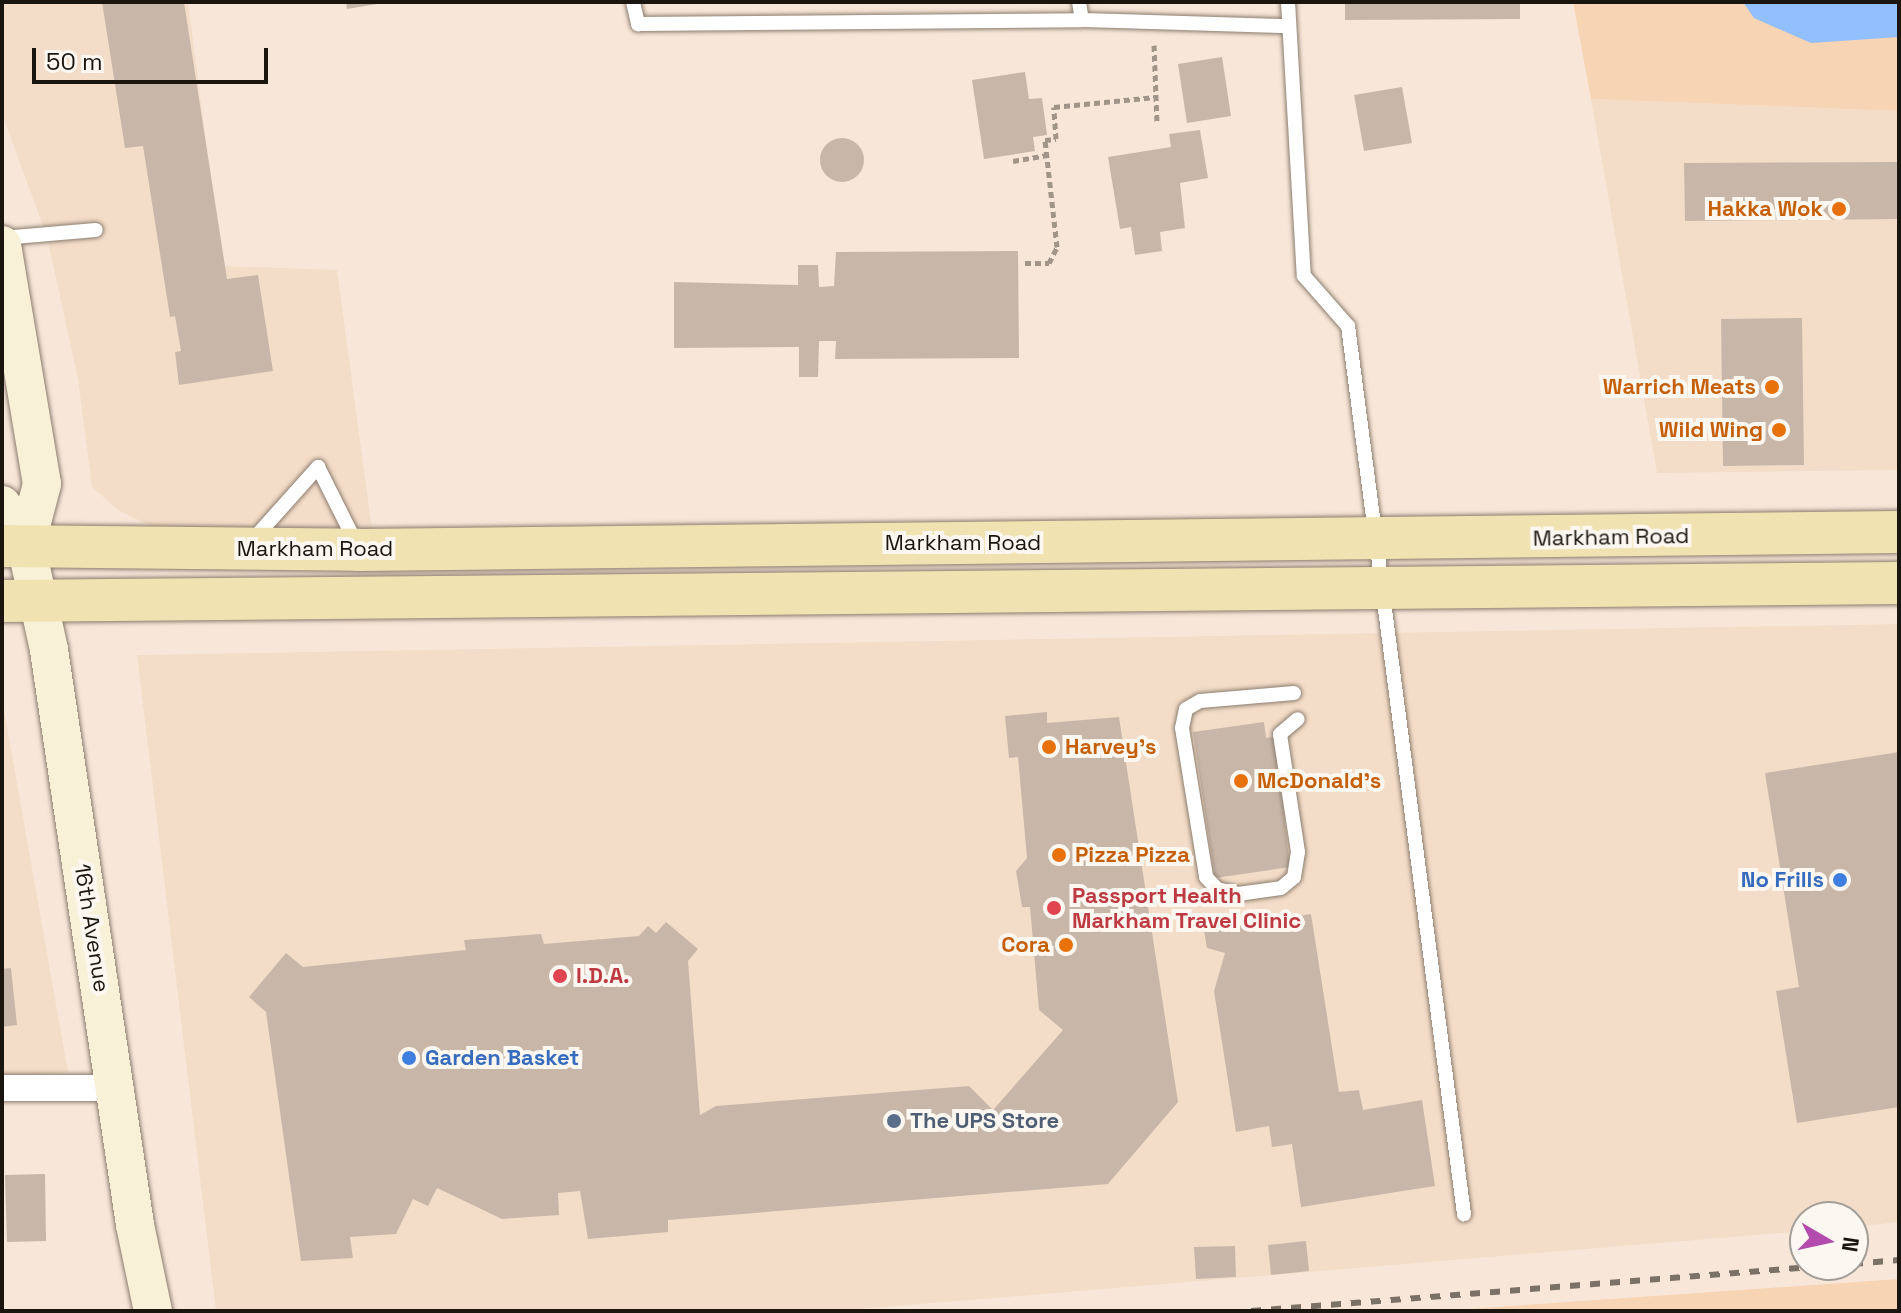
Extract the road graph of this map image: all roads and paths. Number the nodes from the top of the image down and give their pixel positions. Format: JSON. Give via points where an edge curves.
{"nodes":[{"id":1,"x":633,"y":2,"type":"edge"},
{"id":2,"x":1079,"y":2,"type":"edge"},
{"id":3,"x":1288,"y":2,"type":"edge"},
{"id":4,"x":1082,"y":20,"type":"junction"},
{"id":5,"x":1153,"y":22,"type":"junction"},
{"id":6,"x":1289,"y":26,"type":"junction"},
{"id":7,"x":1156,"y":97,"type":"junction"},
{"id":8,"x":1157,"y":124,"type":"dead end"},
{"id":9,"x":1047,"y":155,"type":"junction"},
{"id":10,"x":1013,"y":161,"type":"dead end"},
{"id":11,"x":96,"y":230,"type":"dead end"},
{"id":12,"x":2,"y":238,"type":"edge"},
{"id":13,"x":2,"y":245,"type":"edge"},
{"id":14,"x":1025,"y":263,"type":"dead end"},
{"id":15,"x":2,"y":505,"type":"edge"},
{"id":16,"x":1899,"y":532,"type":"edge"},
{"id":17,"x":1377,"y":542,"type":"junction"},
{"id":18,"x":14,"y":546,"type":"edge"},
{"id":19,"x":246,"y":549,"type":"junction"},
{"id":20,"x":359,"y":550,"type":"junction"},
{"id":21,"x":1899,"y":583,"type":"edge"},
{"id":22,"x":1379,"y":586,"type":"junction"},
{"id":23,"x":20,"y":601,"type":"edge"},
{"id":24,"x":1294,"y":693,"type":"dead end"},
{"id":25,"x":1298,"y":719,"type":"dead end"},
{"id":26,"x":2,"y":1088,"type":"edge"},
{"id":27,"x":115,"y":1088,"type":"junction"},
{"id":28,"x":1464,"y":1214,"type":"dead end"},
{"id":29,"x":153,"y":1311,"type":"edge"}],
"edges":[{"from":1,"to":4,"type":"lane","via":[[638,24]]},
{"from":2,"to":4,"type":"lane"},
{"from":3,"to":6,"type":"lane"},
{"from":4,"to":5,"type":"lane"},
{"from":5,"to":6,"type":"lane"},
{"from":5,"to":7,"type":"path"},
{"from":6,"to":17,"type":"lane","via":[[1304,276],[1348,326]]},
{"from":7,"to":8,"type":"path"},
{"from":7,"to":9,"type":"path","via":[[1054,107],[1056,139],[1045,140]]},
{"from":9,"to":10,"type":"path"},
{"from":9,"to":14,"type":"path","via":[[1057,247],[1049,263]]},
{"from":11,"to":12,"type":"lane"},
{"from":13,"to":18,"type":"main road","name":"16th Avenue","via":[[42,484]]},
{"from":15,"to":18,"type":"main road","name":"16th Avenue"},
{"from":16,"to":17,"type":"main road","name":"Markham Road"},
{"from":17,"to":20,"type":"main road","name":"Markham Road"},
{"from":17,"to":22,"type":"lane"},
{"from":18,"to":19,"type":"main road","name":"Markham Road"},
{"from":18,"to":23,"type":"main road","name":"16th Avenue"},
{"from":19,"to":20,"type":"main road","name":"Markham Road"},
{"from":19,"to":20,"type":"lane","via":[[318,467]]},
{"from":21,"to":22,"type":"main road"},
{"from":22,"to":23,"type":"main road"},
{"from":22,"to":28,"type":"lane"},
{"from":23,"to":27,"type":"main road","name":"16th Avenue"},
{"from":24,"to":25,"type":"lane","via":[[1200,701],[1186,709],[1182,728],[1206,877],[1217,889],[1238,894],[1281,888],[1294,877],[1298,852],[1280,734]]},
{"from":26,"to":27,"type":"street"},
{"from":27,"to":29,"type":"main road","name":"16th Avenue"}]}
